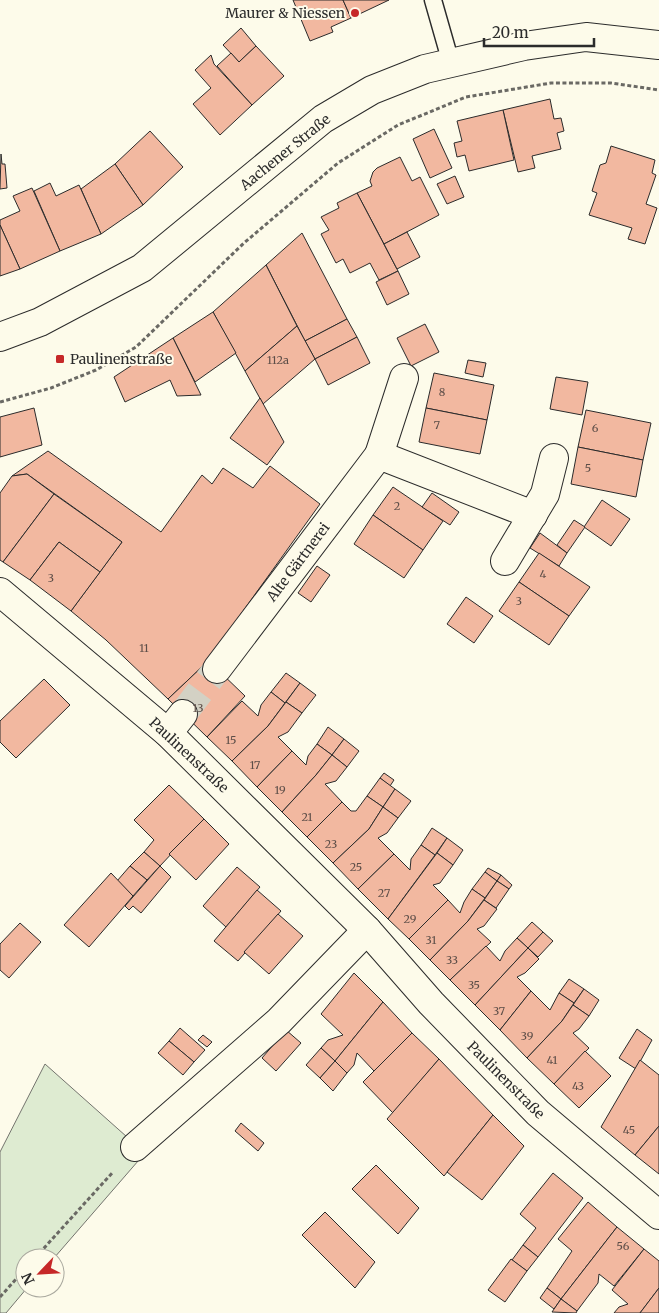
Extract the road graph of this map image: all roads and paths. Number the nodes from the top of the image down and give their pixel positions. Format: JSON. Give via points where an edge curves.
{"nodes":[{"id":1,"x":433,"y":0,"type":"edge"},
{"id":2,"x":659,"y":45,"type":"edge"},
{"id":3,"x":451,"y":63,"type":"junction"},
{"id":4,"x":659,"y":90,"type":"edge"},
{"id":5,"x":0,"y":337,"type":"edge"},
{"id":6,"x":404,"y":378,"type":"dead end"},
{"id":7,"x":0,"y":402,"type":"edge"},
{"id":8,"x":379,"y":455,"type":"junction"},
{"id":9,"x":554,"y":458,"type":"dead end"},
{"id":10,"x":533,"y":514,"type":"junction"},
{"id":11,"x":505,"y":561,"type":"dead end"},
{"id":12,"x":0,"y":592,"type":"edge"},
{"id":13,"x":217,"y":669,"type":"tunnel mouth"},
{"id":14,"x":367,"y":930,"type":"junction"},
{"id":15,"x":135,"y":1147,"type":"joint"},
{"id":16,"x":659,"y":1216,"type":"edge"},
{"id":17,"x":44,"y":1248,"type":"edge"},
{"id":18,"x":15,"y":1281,"type":"edge"},
{"id":19,"x":0,"y":1297,"type":"edge"}],
"edges":[{"from":1,"to":3,"type":"lane"},
{"from":2,"to":3,"type":"street","name":"Aachener Straße","via":[[586,37],[524,46]]},
{"from":3,"to":5,"type":"street","name":"Aachener Straße","via":[[425,69],[372,90],[347,104],[323,119],[142,268],[40,322]]},
{"from":4,"to":7,"type":"path","via":[[611,83],[551,83],[466,97],[398,125],[338,163],[244,243],[136,347],[96,370],[60,385]]},
{"from":6,"to":8,"type":"street","name":"Alte Gärtnerei"},
{"from":8,"to":10,"type":"street"},
{"from":8,"to":13,"type":"street","name":"Alte Gärtnerei"},
{"from":9,"to":10,"type":"street","via":[[545,494]]},
{"from":10,"to":11,"type":"street"},
{"from":12,"to":14,"type":"street","name":"Paulinenstraße","via":[[175,724]]},
{"from":14,"to":15,"type":"street","via":[[279,1020]]},
{"from":14,"to":16,"type":"street","name":"Paulinenstraße","via":[[431,1003],[538,1113]]},
{"from":15,"to":17,"type":"path"},
{"from":18,"to":19,"type":"path"}]}
